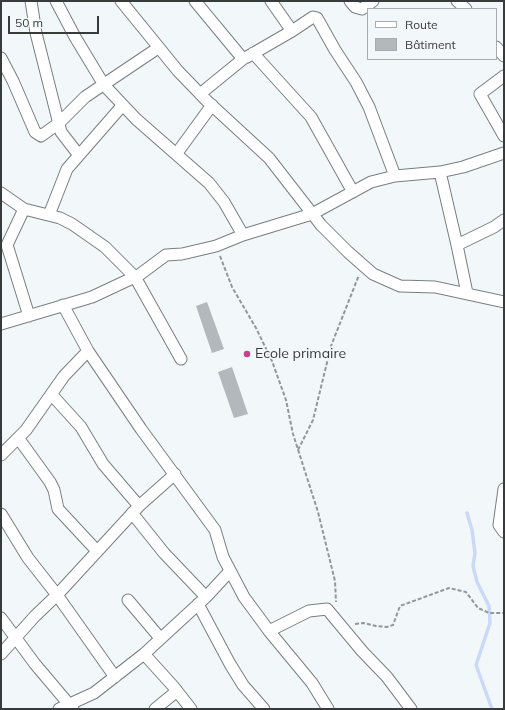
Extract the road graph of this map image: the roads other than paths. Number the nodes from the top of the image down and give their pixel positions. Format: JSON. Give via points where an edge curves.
{"nodes":[{"id":1,"x":31,"y":1,"type":"edge"},
{"id":2,"x":56,"y":1,"type":"edge"},
{"id":3,"x":121,"y":1,"type":"edge"},
{"id":4,"x":195,"y":1,"type":"edge"},
{"id":5,"x":271,"y":1,"type":"edge"},
{"id":6,"x":350,"y":1,"type":"edge"},
{"id":7,"x":373,"y":1,"type":"edge"},
{"id":8,"x":457,"y":1,"type":"edge"},
{"id":9,"x":465,"y":8,"type":"edge"},
{"id":10,"x":292,"y":31,"type":"junction"},
{"id":11,"x":158,"y":48,"type":"junction"},
{"id":12,"x":497,"y":48,"type":"edge"},
{"id":13,"x":253,"y":53,"type":"junction"},
{"id":14,"x":504,"y":56,"type":"edge"},
{"id":15,"x":1,"y":58,"type":"edge"},
{"id":16,"x":243,"y":59,"type":"junction"},
{"id":17,"x":504,"y":76,"type":"edge"},
{"id":18,"x":104,"y":85,"type":"junction"},
{"id":19,"x":200,"y":94,"type":"junction"},
{"id":20,"x":212,"y":105,"type":"junction"},
{"id":21,"x":122,"y":106,"type":"junction"},
{"id":22,"x":59,"y":123,"type":"junction"},
{"id":23,"x":504,"y":136,"type":"edge"},
{"id":24,"x":504,"y":153,"type":"edge"},
{"id":25,"x":78,"y":154,"type":"junction"},
{"id":26,"x":177,"y":154,"type":"junction"},
{"id":27,"x":440,"y":172,"type":"junction"},
{"id":28,"x":395,"y":176,"type":"junction"},
{"id":29,"x":353,"y":192,"type":"junction"},
{"id":30,"x":1,"y":193,"type":"edge"},
{"id":31,"x":24,"y":209,"type":"junction"},
{"id":32,"x":312,"y":214,"type":"junction"},
{"id":33,"x":50,"y":215,"type":"junction"},
{"id":34,"x":504,"y":220,"type":"edge"},
{"id":35,"x":243,"y":235,"type":"junction"},
{"id":36,"x":457,"y":245,"type":"junction"},
{"id":37,"x":135,"y":277,"type":"junction"},
{"id":38,"x":467,"y":293,"type":"junction"},
{"id":39,"x":504,"y":302,"type":"edge"},
{"id":40,"x":63,"y":305,"type":"junction"},
{"id":41,"x":29,"y":316,"type":"junction"},
{"id":42,"x":1,"y":324,"type":"edge"},
{"id":43,"x":88,"y":351,"type":"junction"},
{"id":44,"x":181,"y":359,"type":"dead end"},
{"id":45,"x":52,"y":395,"type":"junction"},
{"id":46,"x":19,"y":439,"type":"junction"},
{"id":47,"x":1,"y":454,"type":"edge"},
{"id":48,"x":175,"y":474,"type":"junction"},
{"id":49,"x":504,"y":489,"type":"edge"},
{"id":50,"x":136,"y":510,"type":"junction"},
{"id":51,"x":1,"y":514,"type":"edge"},
{"id":52,"x":504,"y":532,"type":"edge"},
{"id":53,"x":97,"y":551,"type":"junction"},
{"id":54,"x":230,"y":571,"type":"junction"},
{"id":55,"x":57,"y":595,"type":"junction"},
{"id":56,"x":206,"y":597,"type":"junction"},
{"id":57,"x":128,"y":600,"type":"dead end"},
{"id":58,"x":198,"y":604,"type":"junction"},
{"id":59,"x":1,"y":618,"type":"edge"},
{"id":60,"x":269,"y":631,"type":"junction"},
{"id":61,"x":16,"y":637,"type":"junction"},
{"id":62,"x":160,"y":638,"type":"junction"},
{"id":63,"x":1,"y":654,"type":"edge"},
{"id":64,"x":144,"y":654,"type":"junction"},
{"id":65,"x":115,"y":678,"type":"junction"},
{"id":66,"x":177,"y":691,"type":"junction"},
{"id":67,"x":66,"y":707,"type":"edge"},
{"id":68,"x":155,"y":709,"type":"edge"},
{"id":69,"x":191,"y":709,"type":"edge"},
{"id":70,"x":264,"y":709,"type":"edge"},
{"id":71,"x":328,"y":709,"type":"edge"},
{"id":72,"x":411,"y":709,"type":"edge"}],
"edges":[{"from":1,"to":22,"type":"street","via":[[36,33]]},
{"from":2,"to":18,"type":"street"},
{"from":3,"to":11,"type":"street"},
{"from":4,"to":16,"type":"street"},
{"from":5,"to":10,"type":"street"},
{"from":6,"to":7,"type":"street","via":[[362,9]]},
{"from":8,"to":9,"type":"street"},
{"from":10,"to":13,"type":"street"},
{"from":10,"to":28,"type":"street","via":[[313,17],[317,18],[369,106]]},
{"from":11,"to":18,"type":"street"},
{"from":11,"to":19,"type":"street"},
{"from":12,"to":14,"type":"street"},
{"from":13,"to":16,"type":"street"},
{"from":13,"to":29,"type":"street","via":[[311,117]]},
{"from":15,"to":22,"type":"street","via":[[35,132],[42,135]]},
{"from":16,"to":19,"type":"street"},
{"from":17,"to":23,"type":"street","via":[[480,94]]},
{"from":18,"to":21,"type":"street"},
{"from":18,"to":22,"type":"street","via":[[85,97]]},
{"from":19,"to":20,"type":"street"},
{"from":20,"to":26,"type":"street"},
{"from":20,"to":32,"type":"street","via":[[269,158]]},
{"from":21,"to":25,"type":"street"},
{"from":21,"to":26,"type":"street"},
{"from":22,"to":25,"type":"street","via":[[63,136]]},
{"from":24,"to":27,"type":"street"},
{"from":25,"to":33,"type":"street","via":[[63,176]]},
{"from":26,"to":35,"type":"street","via":[[213,188]]},
{"from":27,"to":28,"type":"street"},
{"from":27,"to":36,"type":"street"},
{"from":28,"to":29,"type":"street","via":[[371,182]]},
{"from":29,"to":32,"type":"street"},
{"from":30,"to":31,"type":"street"},
{"from":31,"to":33,"type":"street"},
{"from":31,"to":41,"type":"street","via":[[7,245]]},
{"from":32,"to":35,"type":"street"},
{"from":32,"to":38,"type":"street","via":[[373,274],[400,286],[435,287]]},
{"from":33,"to":37,"type":"street","via":[[72,224],[105,247]]},
{"from":34,"to":36,"type":"street"},
{"from":35,"to":37,"type":"street","via":[[216,246],[166,255]]},
{"from":36,"to":38,"type":"street"},
{"from":37,"to":40,"type":"street","via":[[92,298]]},
{"from":37,"to":44,"type":"street"},
{"from":38,"to":39,"type":"street"},
{"from":40,"to":41,"type":"street"},
{"from":40,"to":43,"type":"street"},
{"from":41,"to":42,"type":"street"},
{"from":43,"to":45,"type":"street","via":[[64,376]]},
{"from":43,"to":48,"type":"street"},
{"from":45,"to":46,"type":"street"},
{"from":45,"to":50,"type":"street","via":[[81,427],[102,464]]},
{"from":46,"to":47,"type":"street"},
{"from":46,"to":53,"type":"street","via":[[50,482],[58,509]]},
{"from":48,"to":50,"type":"street"},
{"from":48,"to":54,"type":"street","via":[[216,532]]},
{"from":49,"to":52,"type":"street","via":[[499,525]]},
{"from":50,"to":53,"type":"street"},
{"from":50,"to":56,"type":"street","via":[[164,554]]},
{"from":51,"to":55,"type":"street","via":[[28,558]]},
{"from":53,"to":55,"type":"street"},
{"from":54,"to":56,"type":"street"},
{"from":54,"to":60,"type":"street","via":[[244,597]]},
{"from":55,"to":61,"type":"street"},
{"from":55,"to":65,"type":"street"},
{"from":56,"to":58,"type":"street"},
{"from":57,"to":62,"type":"street"},
{"from":58,"to":62,"type":"street"},
{"from":58,"to":70,"type":"street","via":[[243,685]]},
{"from":59,"to":61,"type":"street"},
{"from":60,"to":71,"type":"street","via":[[291,656]]},
{"from":60,"to":72,"type":"street","via":[[303,613],[326,608],[387,677]]},
{"from":61,"to":63,"type":"street"},
{"from":61,"to":67,"type":"street"},
{"from":62,"to":64,"type":"street"},
{"from":64,"to":65,"type":"street"},
{"from":64,"to":66,"type":"street"},
{"from":65,"to":67,"type":"street","via":[[88,697]]},
{"from":66,"to":68,"type":"street"},
{"from":66,"to":69,"type":"street"}]}
